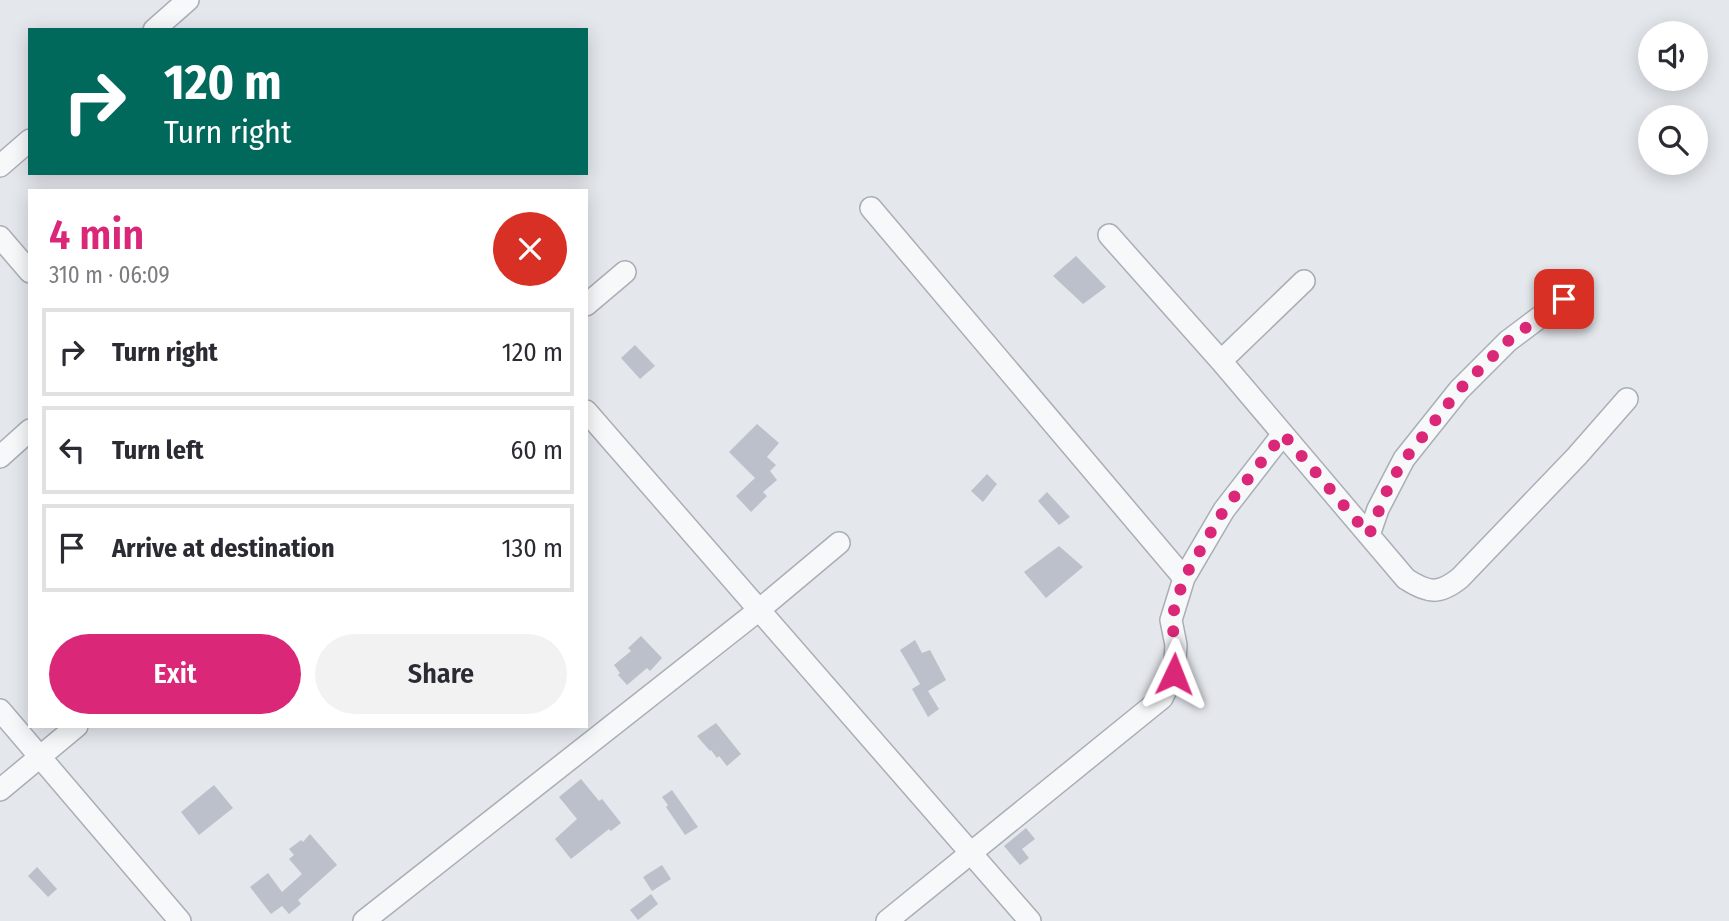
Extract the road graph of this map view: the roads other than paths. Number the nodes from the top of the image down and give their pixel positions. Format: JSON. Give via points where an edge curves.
{"nodes":[{"id":1,"x":188,"y":0,"type":"edge"},
{"id":2,"x":156,"y":28,"type":"edge"},
{"id":3,"x":28,"y":141,"type":"edge"},
{"id":4,"x":0,"y":166,"type":"edge"},
{"id":5,"x":871,"y":208,"type":"dead end"},
{"id":6,"x":1109,"y":235,"type":"dead end"},
{"id":7,"x":0,"y":236,"type":"edge"},
{"id":8,"x":28,"y":270,"type":"edge"},
{"id":9,"x":625,"y":272,"type":"dead end"},
{"id":10,"x":1304,"y":281,"type":"dead end"},
{"id":11,"x":1564,"y":299,"type":"dead end"},
{"id":12,"x":588,"y":303,"type":"edge"},
{"id":13,"x":1221,"y":361,"type":"junction"},
{"id":14,"x":1627,"y":399,"type":"dead end"},
{"id":15,"x":588,"y":413,"type":"edge"},
{"id":16,"x":28,"y":432,"type":"edge"},
{"id":17,"x":1283,"y":434,"type":"junction"},
{"id":18,"x":0,"y":457,"type":"edge"},
{"id":19,"x":1369,"y":535,"type":"junction"},
{"id":20,"x":839,"y":543,"type":"dead end"},
{"id":21,"x":1184,"y":578,"type":"junction"},
{"id":22,"x":759,"y":610,"type":"junction"},
{"id":23,"x":0,"y":710,"type":"edge"},
{"id":24,"x":75,"y":728,"type":"edge"},
{"id":25,"x":40,"y":757,"type":"junction"},
{"id":26,"x":0,"y":790,"type":"edge"},
{"id":27,"x":971,"y":853,"type":"junction"},
{"id":28,"x":180,"y":921,"type":"edge"},
{"id":29,"x":364,"y":921,"type":"edge"},
{"id":30,"x":887,"y":921,"type":"edge"},
{"id":31,"x":1030,"y":921,"type":"edge"}],
"edges":[{"from":1,"to":2,"type":"street"},
{"from":3,"to":4,"type":"street"},
{"from":5,"to":21,"type":"street"},
{"from":6,"to":13,"type":"street"},
{"from":7,"to":8,"type":"street"},
{"from":9,"to":12,"type":"street"},
{"from":10,"to":13,"type":"street"},
{"from":11,"to":19,"type":"street","via":[[1508,341],[1459,390],[1405,459]]},
{"from":13,"to":17,"type":"street"},
{"from":14,"to":19,"type":"street","via":[[1450,586],[1423,589],[1406,579]]},
{"from":15,"to":22,"type":"street"},
{"from":16,"to":18,"type":"street"},
{"from":17,"to":19,"type":"street"},
{"from":17,"to":21,"type":"street","via":[[1224,510]]},
{"from":20,"to":22,"type":"street"},
{"from":21,"to":27,"type":"street","via":[[1171,620],[1176,645],[1174,674],[1162,698]]},
{"from":22,"to":27,"type":"street"},
{"from":22,"to":29,"type":"street"},
{"from":23,"to":25,"type":"street"},
{"from":24,"to":25,"type":"street"},
{"from":25,"to":26,"type":"street"},
{"from":25,"to":28,"type":"street"},
{"from":27,"to":30,"type":"street"},
{"from":27,"to":31,"type":"street"}]}
